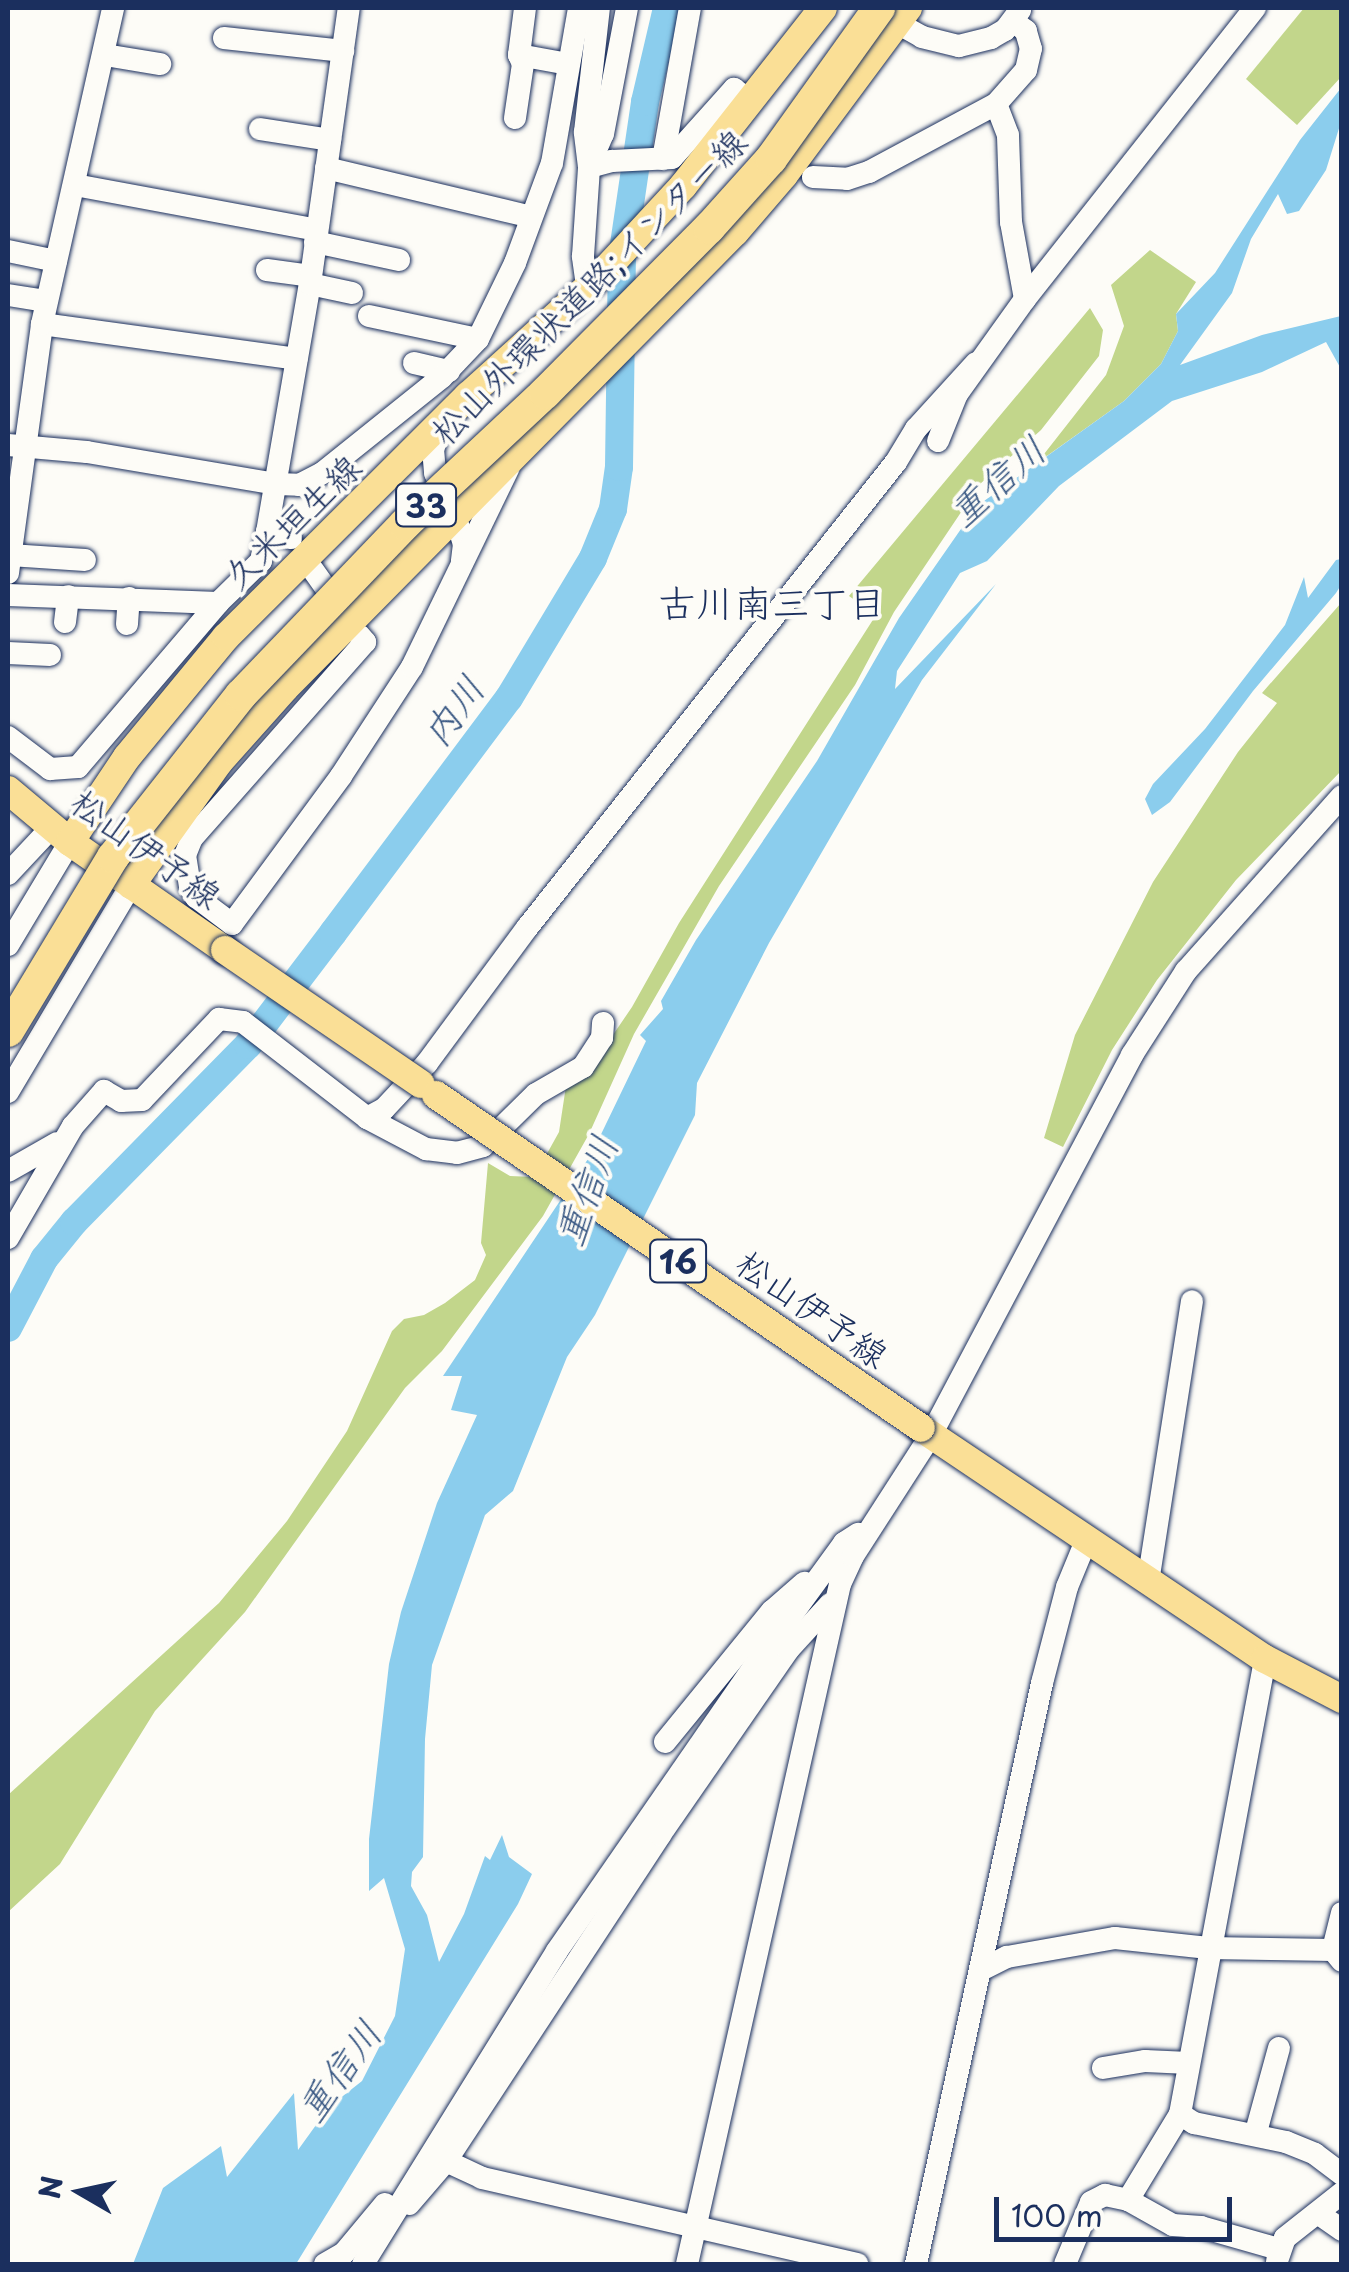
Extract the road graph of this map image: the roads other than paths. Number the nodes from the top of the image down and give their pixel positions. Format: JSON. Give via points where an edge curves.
{"nodes":[{"id":1,"x":105,"y":8,"type":"edge"},
{"id":2,"x":348,"y":8,"type":"edge"},
{"id":3,"x":525,"y":8,"type":"edge"},
{"id":4,"x":579,"y":8,"type":"edge"},
{"id":5,"x":599,"y":8,"type":"edge"},
{"id":6,"x":628,"y":8,"type":"edge"},
{"id":7,"x":690,"y":8,"type":"edge"},
{"id":8,"x":823,"y":8,"type":"edge"},
{"id":9,"x":1255,"y":8,"type":"edge"},
{"id":10,"x":890,"y":12,"type":"edge"},
{"id":11,"x":1017,"y":14,"type":"edge"},
{"id":12,"x":224,"y":38,"type":"dead end"},
{"id":13,"x":342,"y":50,"type":"junction"},
{"id":14,"x":106,"y":55,"type":"junction"},
{"id":15,"x":518,"y":55,"type":"junction"},
{"id":16,"x":160,"y":64,"type":"dead end"},
{"id":17,"x":568,"y":64,"type":"junction"},
{"id":18,"x":751,"y":102,"type":"junction"},
{"id":19,"x":996,"y":104,"type":"junction"},
{"id":20,"x":515,"y":118,"type":"dead end"},
{"id":21,"x":260,"y":129,"type":"dead end"},
{"id":22,"x":330,"y":140,"type":"junction"},
{"id":23,"x":661,"y":159,"type":"junction"},
{"id":24,"x":589,"y":167,"type":"junction"},
{"id":25,"x":326,"y":168,"type":"junction"},
{"id":26,"x":813,"y":177,"type":"dead end"},
{"id":27,"x":75,"y":186,"type":"junction"},
{"id":28,"x":531,"y":216,"type":"junction"},
{"id":29,"x":316,"y":236,"type":"junction"},
{"id":30,"x":8,"y":251,"type":"edge"},
{"id":31,"x":398,"y":260,"type":"dead end"},
{"id":32,"x":56,"y":261,"type":"junction"},
{"id":33,"x":267,"y":270,"type":"dead end"},
{"id":34,"x":310,"y":280,"type":"junction"},
{"id":35,"x":591,"y":283,"type":"junction"},
{"id":36,"x":352,"y":292,"type":"dead end"},
{"id":37,"x":8,"y":295,"type":"edge"},
{"id":38,"x":1024,"y":299,"type":"junction"},
{"id":39,"x":44,"y":312,"type":"junction"},
{"id":40,"x":370,"y":316,"type":"dead end"},
{"id":41,"x":478,"y":340,"type":"junction"},
{"id":42,"x":297,"y":359,"type":"junction"},
{"id":43,"x":414,"y":363,"type":"dead end"},
{"id":44,"x":976,"y":363,"type":"junction"},
{"id":45,"x":449,"y":371,"type":"junction"},
{"id":46,"x":443,"y":422,"type":"junction"},
{"id":47,"x":938,"y":442,"type":"dead end"},
{"id":48,"x":523,"y":444,"type":"junction"},
{"id":49,"x":15,"y":445,"type":"edge"},
{"id":50,"x":276,"y":484,"type":"junction"},
{"id":51,"x":454,"y":516,"type":"junction"},
{"id":52,"x":267,"y":532,"type":"junction"},
{"id":53,"x":290,"y":538,"type":"dead end"},
{"id":54,"x":85,"y":560,"type":"dead end"},
{"id":55,"x":8,"y":566,"type":"edge"},
{"id":56,"x":314,"y":570,"type":"dead end"},
{"id":57,"x":460,"y":575,"type":"junction"},
{"id":58,"x":8,"y":595,"type":"edge"},
{"id":59,"x":68,"y":596,"type":"junction"},
{"id":60,"x":128,"y":598,"type":"junction"},
{"id":61,"x":218,"y":603,"type":"junction"},
{"id":62,"x":342,"y":611,"type":"dead end"},
{"id":63,"x":65,"y":622,"type":"dead end"},
{"id":64,"x":127,"y":624,"type":"dead end"},
{"id":65,"x":360,"y":636,"type":"dead end"},
{"id":66,"x":8,"y":653,"type":"edge"},
{"id":67,"x":50,"y":655,"type":"dead end"},
{"id":68,"x":8,"y":737,"type":"edge"},
{"id":69,"x":8,"y":790,"type":"edge"},
{"id":70,"x":1342,"y":796,"type":"edge"},
{"id":71,"x":61,"y":835,"type":"junction"},
{"id":72,"x":8,"y":874,"type":"edge"},
{"id":73,"x":131,"y":885,"type":"junction"},
{"id":74,"x":8,"y":945,"type":"edge"},
{"id":75,"x":603,"y":1022,"type":"dead end"},
{"id":76,"x":8,"y":1032,"type":"edge"},
{"id":77,"x":8,"y":1092,"type":"edge"},
{"id":78,"x":367,"y":1118,"type":"junction"},
{"id":79,"x":74,"y":1126,"type":"junction"},
{"id":80,"x":8,"y":1171,"type":"edge"},
{"id":81,"x":8,"y":1238,"type":"edge"},
{"id":82,"x":1192,"y":1301,"type":"dead end"},
{"id":83,"x":926,"y":1431,"type":"junction"},
{"id":84,"x":873,"y":1524,"type":"junction"},
{"id":85,"x":1086,"y":1541,"type":"junction"},
{"id":86,"x":818,"y":1578,"type":"junction"},
{"id":87,"x":1148,"y":1582,"type":"junction"},
{"id":88,"x":836,"y":1598,"type":"junction"},
{"id":89,"x":1265,"y":1659,"type":"junction"},
{"id":90,"x":1342,"y":1699,"type":"edge"},
{"id":91,"x":665,"y":1742,"type":"dead end"},
{"id":92,"x":1342,"y":1913,"type":"edge"},
{"id":93,"x":1208,"y":1948,"type":"junction"},
{"id":94,"x":1338,"y":1956,"type":"edge"},
{"id":95,"x":981,"y":1970,"type":"junction"},
{"id":96,"x":1279,"y":2048,"type":"dead end"},
{"id":97,"x":1188,"y":2063,"type":"junction"},
{"id":98,"x":1103,"y":2068,"type":"dead end"},
{"id":99,"x":1180,"y":2114,"type":"junction"},
{"id":100,"x":1256,"y":2132,"type":"junction"},
{"id":101,"x":446,"y":2161,"type":"junction"},
{"id":102,"x":1342,"y":2174,"type":"edge"},
{"id":103,"x":1342,"y":2193,"type":"edge"},
{"id":104,"x":404,"y":2195,"type":"junction"},
{"id":105,"x":1128,"y":2200,"type":"junction"},
{"id":106,"x":1319,"y":2214,"type":"junction"},
{"id":107,"x":390,"y":2218,"type":"junction"},
{"id":108,"x":694,"y":2226,"type":"junction"},
{"id":109,"x":1342,"y":2230,"type":"edge"},
{"id":110,"x":1277,"y":2257,"type":"edge"},
{"id":111,"x":325,"y":2264,"type":"edge"},
{"id":112,"x":364,"y":2264,"type":"edge"},
{"id":113,"x":687,"y":2264,"type":"edge"},
{"id":114,"x":857,"y":2264,"type":"edge"},
{"id":115,"x":916,"y":2264,"type":"edge"},
{"id":116,"x":1065,"y":2264,"type":"edge"}],
"edges":[{"from":1,"to":14,"type":"street"},
{"from":2,"to":13,"type":"street"},
{"from":3,"to":15,"type":"street"},
{"from":4,"to":17,"type":"street"},
{"from":5,"to":24,"type":"street","via":[[586,107]]},
{"from":6,"to":24,"type":"street","via":[[603,134]]},
{"from":7,"to":23,"type":"street"},
{"from":8,"to":18,"type":"main road"},
{"from":9,"to":38,"type":"street"},
{"from":10,"to":11,"type":"street","via":[[922,37],[959,46],[991,38]]},
{"from":10,"to":48,"type":"main road","via":[[784,175],[690,281]]},
{"from":10,"to":76,"type":"highway","name":"松山外環状道路;インター線","number":"33","bridge":true,"via":[[709,228],[241,695],[113,857]]},
{"from":11,"to":19,"type":"street","via":[[1032,48],[1026,70]]},
{"from":12,"to":13,"type":"street"},
{"from":13,"to":22,"type":"street"},
{"from":14,"to":16,"type":"street"},
{"from":14,"to":27,"type":"street"},
{"from":15,"to":17,"type":"street"},
{"from":15,"to":20,"type":"street","via":[[524,64]]},
{"from":17,"to":28,"type":"street","via":[[552,163]]},
{"from":18,"to":23,"type":"street","via":[[734,89],[672,158]]},
{"from":18,"to":35,"type":"main road","name":"久米垣生線"},
{"from":19,"to":26,"type":"street","via":[[869,172],[847,179]]},
{"from":19,"to":38,"type":"street","via":[[1008,136],[1011,222]]},
{"from":21,"to":22,"type":"street"},
{"from":22,"to":25,"type":"street"},
{"from":23,"to":24,"type":"street"},
{"from":24,"to":35,"type":"street","via":[[582,256]]},
{"from":25,"to":28,"type":"street"},
{"from":25,"to":29,"type":"street"},
{"from":27,"to":29,"type":"street"},
{"from":27,"to":32,"type":"street"},
{"from":28,"to":41,"type":"street"},
{"from":29,"to":31,"type":"street"},
{"from":29,"to":34,"type":"street"},
{"from":30,"to":32,"type":"street"},
{"from":32,"to":39,"type":"street"},
{"from":33,"to":34,"type":"street"},
{"from":34,"to":36,"type":"street"},
{"from":34,"to":42,"type":"street"},
{"from":35,"to":46,"type":"main road","name":"久米垣生線"},
{"from":37,"to":39,"type":"street"},
{"from":38,"to":44,"type":"street"},
{"from":39,"to":42,"type":"street"},
{"from":39,"to":49,"type":"street"},
{"from":40,"to":41,"type":"street"},
{"from":41,"to":45,"type":"street"},
{"from":42,"to":50,"type":"street"},
{"from":43,"to":45,"type":"street"},
{"from":44,"to":47,"type":"street"},
{"from":44,"to":78,"type":"street","via":[[916,429],[427,1063]]},
{"from":45,"to":50,"type":"street","via":[[322,474],[299,486]]},
{"from":46,"to":51,"type":"street","via":[[433,449],[434,473]]},
{"from":46,"to":71,"type":"main road","name":"久米垣生線","via":[[226,637]]},
{"from":48,"to":51,"type":"main road"},
{"from":48,"to":57,"type":"street"},
{"from":49,"to":50,"type":"street"},
{"from":49,"to":55,"type":"street"},
{"from":50,"to":52,"type":"street"},
{"from":51,"to":57,"type":"street","via":[[464,544]]},
{"from":51,"to":73,"type":"main road","via":[[219,762]]},
{"from":52,"to":53,"type":"street"},
{"from":52,"to":61,"type":"street","via":[[262,561]]},
{"from":54,"to":55,"type":"street"},
{"from":56,"to":62,"type":"street"},
{"from":57,"to":65,"type":"street","via":[[382,714],[232,924],[196,898],[185,873],[192,838],[364,642]]},
{"from":58,"to":59,"type":"street"},
{"from":59,"to":60,"type":"street"},
{"from":59,"to":63,"type":"street"},
{"from":60,"to":61,"type":"street"},
{"from":60,"to":64,"type":"street"},
{"from":61,"to":68,"type":"street","via":[[78,768],[50,769]]},
{"from":66,"to":67,"type":"street"},
{"from":69,"to":71,"type":"main road","name":"松山伊予線","number":"16"},
{"from":70,"to":83,"type":"street","via":[[1186,971]]},
{"from":71,"to":72,"type":"street"},
{"from":71,"to":73,"type":"main road","name":"松山伊予線","number":"16"},
{"from":71,"to":74,"type":"street"},
{"from":73,"to":77,"type":"street"},
{"from":73,"to":83,"type":"main road","name":"松山伊予線","number":"16","bridge":true},
{"from":75,"to":78,"type":"street","via":[[602,1038],[583,1067],[536,1094],[469,1152],[426,1149]]},
{"from":78,"to":79,"type":"street","via":[[231,1018],[206,1027],[142,1100],[120,1101],[104,1091]]},
{"from":79,"to":80,"type":"street","via":[[46,1153]]},
{"from":79,"to":81,"type":"street"},
{"from":82,"to":87,"type":"street"},
{"from":83,"to":84,"type":"street"},
{"from":83,"to":85,"type":"main road","name":"松山伊予線","number":"16"},
{"from":84,"to":86,"type":"street","via":[[844,1542]]},
{"from":84,"to":88,"type":"street"},
{"from":85,"to":87,"type":"main road","name":"松山伊予線","number":"16"},
{"from":85,"to":95,"type":"street","via":[[1042,1683]]},
{"from":86,"to":91,"type":"street","via":[[772,1611]]},
{"from":86,"to":104,"type":"street","via":[[557,1951]]},
{"from":87,"to":89,"type":"main road","name":"松山伊予線","number":"16"},
{"from":88,"to":101,"type":"street","via":[[788,1650]]},
{"from":88,"to":108,"type":"street"},
{"from":89,"to":90,"type":"main road","name":"松山伊予線","number":"16"},
{"from":89,"to":93,"type":"street"},
{"from":92,"to":94,"type":"street"},
{"from":93,"to":94,"type":"street"},
{"from":93,"to":95,"type":"street","via":[[1085,1940]]},
{"from":93,"to":97,"type":"street"},
{"from":95,"to":115,"type":"street"},
{"from":96,"to":100,"type":"street"},
{"from":97,"to":98,"type":"street"},
{"from":97,"to":99,"type":"street"},
{"from":99,"to":100,"type":"street","via":[[1194,2123]]},
{"from":99,"to":105,"type":"street"},
{"from":100,"to":102,"type":"street","via":[[1315,2154]]},
{"from":101,"to":107,"type":"street"},
{"from":101,"to":108,"type":"street","via":[[482,2178]]},
{"from":103,"to":106,"type":"street"},
{"from":104,"to":107,"type":"street"},
{"from":104,"to":111,"type":"street","via":[[383,2206],[344,2253]]},
{"from":105,"to":110,"type":"street","via":[[1173,2225],[1201,2227]]},
{"from":105,"to":116,"type":"street","via":[[1096,2197]]},
{"from":106,"to":109,"type":"street"},
{"from":106,"to":110,"type":"street","via":[[1285,2238]]},
{"from":107,"to":112,"type":"street"},
{"from":108,"to":113,"type":"street"},
{"from":108,"to":114,"type":"street"}]}
